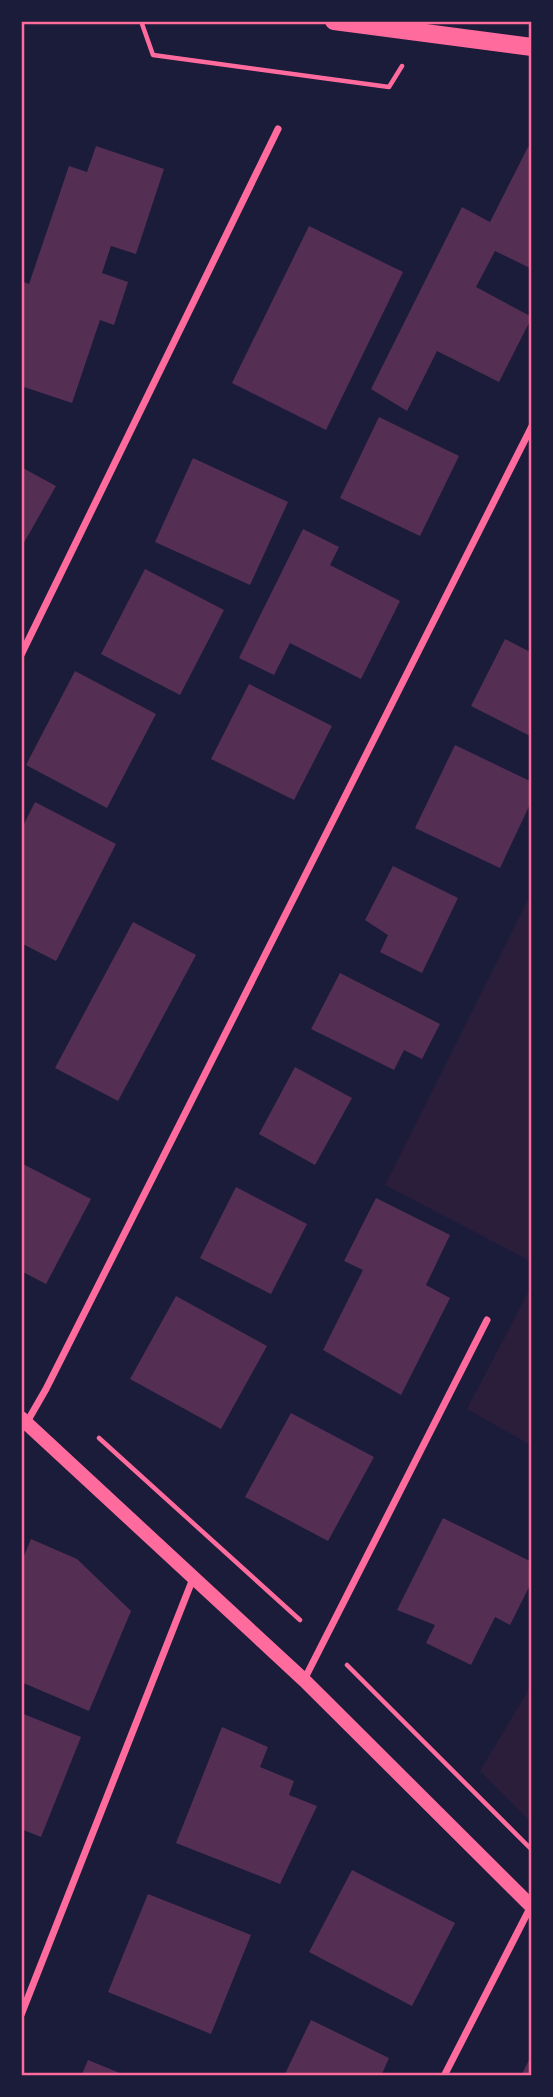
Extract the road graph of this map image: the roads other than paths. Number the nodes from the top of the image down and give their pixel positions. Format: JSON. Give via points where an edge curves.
{"nodes":[{"id":1,"x":334,"y":21,"type":"edge"},
{"id":2,"x":532,"y":47,"type":"edge"},
{"id":3,"x":278,"y":129,"type":"dead end"},
{"id":4,"x":532,"y":426,"type":"edge"},
{"id":5,"x":21,"y":655,"type":"edge"},
{"id":6,"x":487,"y":1320,"type":"dead end"},
{"id":7,"x":24,"y":1420,"type":"edge"},
{"id":8,"x":194,"y":1576,"type":"junction"},
{"id":9,"x":304,"y":1680,"type":"junction"},
{"id":10,"x":531,"y":1907,"type":"edge"},
{"id":11,"x":21,"y":2015,"type":"edge"},
{"id":12,"x":444,"y":2076,"type":"edge"}],
"edges":[{"from":1,"to":2,"type":"main road"},
{"from":3,"to":5,"type":"street"},
{"from":4,"to":7,"type":"street","via":[[52,1377]]},
{"from":6,"to":9,"type":"street"},
{"from":7,"to":8,"type":"main road"},
{"from":8,"to":9,"type":"main road"},
{"from":8,"to":11,"type":"street"},
{"from":9,"to":10,"type":"main road"},
{"from":10,"to":12,"type":"street"}]}
